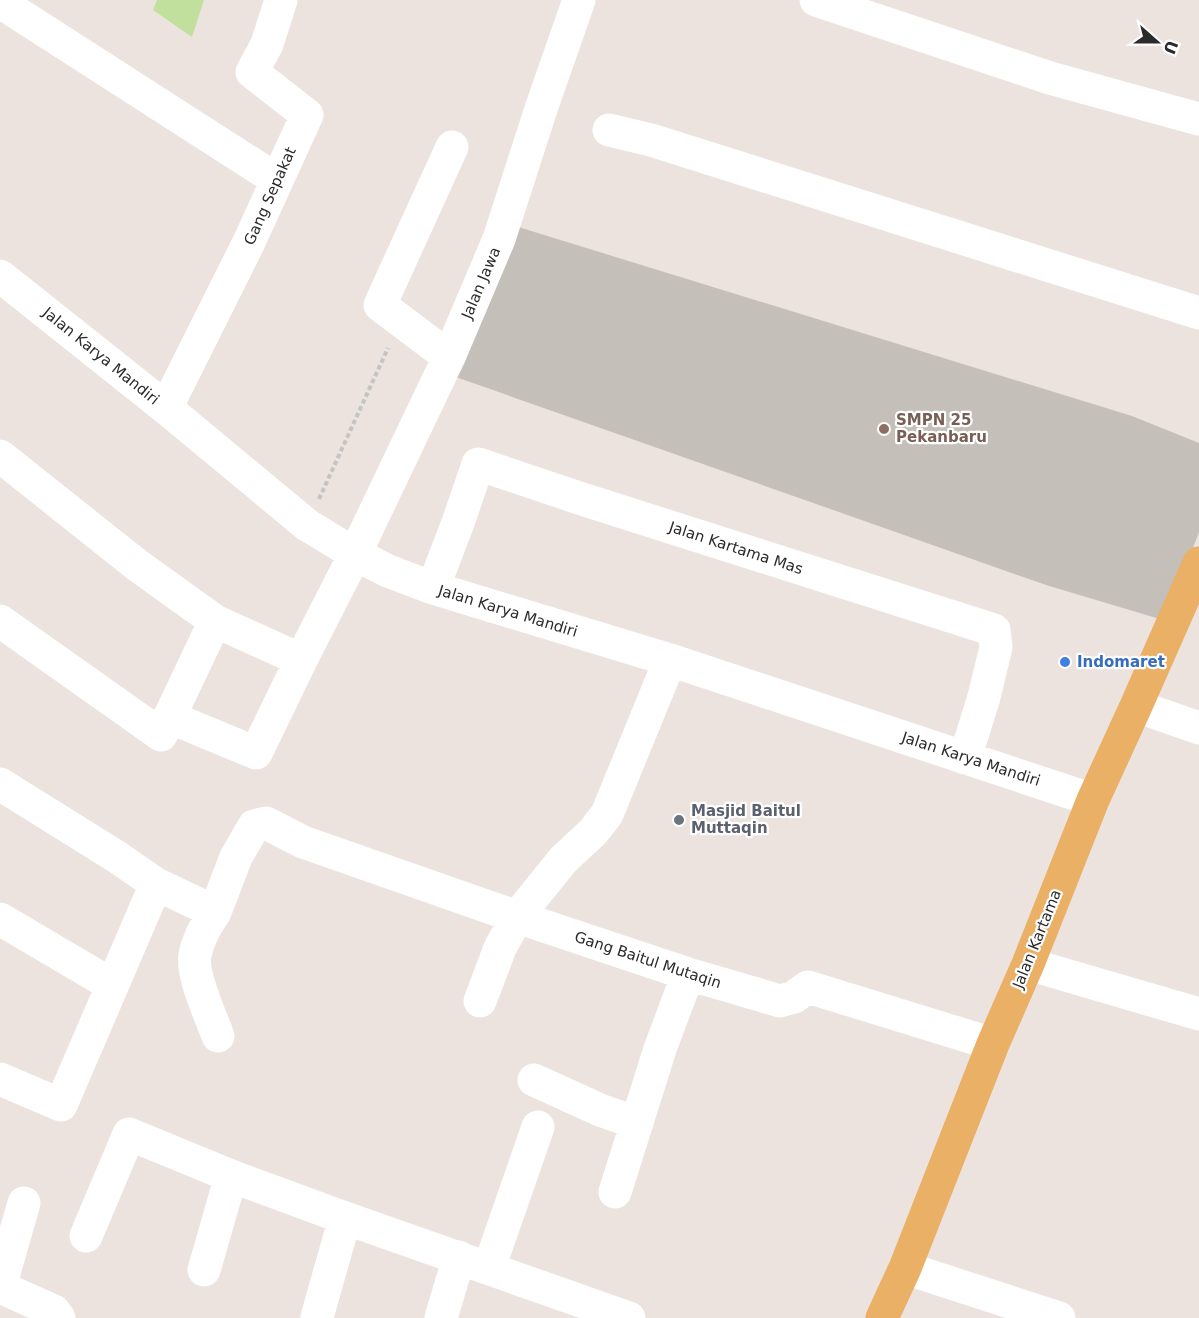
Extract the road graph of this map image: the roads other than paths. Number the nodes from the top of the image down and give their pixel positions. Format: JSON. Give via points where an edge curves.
{"nodes":[{"id":1,"x":281,"y":0,"type":"edge"},
{"id":2,"x":579,"y":0,"type":"edge"},
{"id":3,"x":816,"y":0,"type":"edge"},
{"id":4,"x":0,"y":2,"type":"edge"},
{"id":5,"x":1199,"y":119,"type":"edge"},
{"id":6,"x":609,"y":130,"type":"dead end"},
{"id":7,"x":452,"y":147,"type":"dead end"},
{"id":8,"x":277,"y":180,"type":"junction"},
{"id":9,"x":0,"y":276,"type":"edge"},
{"id":10,"x":1199,"y":313,"type":"edge"},
{"id":11,"x":448,"y":357,"type":"junction"},
{"id":12,"x":166,"y":408,"type":"junction"},
{"id":13,"x":0,"y":456,"type":"edge"},
{"id":14,"x":355,"y":555,"type":"junction"},
{"id":15,"x":1199,"y":563,"type":"edge"},
{"id":16,"x":433,"y":588,"type":"junction"},
{"id":17,"x":0,"y":621,"type":"edge"},
{"id":18,"x":215,"y":621,"type":"junction"},
{"id":19,"x":301,"y":660,"type":"junction"},
{"id":20,"x":670,"y":660,"type":"junction"},
{"id":21,"x":1136,"y":706,"type":"junction"},
{"id":22,"x":170,"y":717,"type":"junction"},
{"id":23,"x":1199,"y":728,"type":"edge"},
{"id":24,"x":965,"y":758,"type":"junction"},
{"id":25,"x":0,"y":784,"type":"edge"},
{"id":26,"x":1093,"y":800,"type":"junction"},
{"id":27,"x":156,"y":884,"type":"junction"},
{"id":28,"x":215,"y":912,"type":"junction"},
{"id":29,"x":517,"y":916,"type":"junction"},
{"id":30,"x":0,"y":920,"type":"edge"},
{"id":31,"x":1028,"y":964,"type":"junction"},
{"id":32,"x":688,"y":974,"type":"junction"},
{"id":33,"x":112,"y":985,"type":"junction"},
{"id":34,"x":480,"y":1001,"type":"dead end"},
{"id":35,"x":1199,"y":1014,"type":"edge"},
{"id":36,"x":218,"y":1036,"type":"dead end"},
{"id":37,"x":993,"y":1044,"type":"junction"},
{"id":38,"x":0,"y":1079,"type":"edge"},
{"id":39,"x":534,"y":1080,"type":"dead end"},
{"id":40,"x":637,"y":1123,"type":"junction"},
{"id":41,"x":538,"y":1127,"type":"dead end"},
{"id":42,"x":231,"y":1176,"type":"junction"},
{"id":43,"x":615,"y":1192,"type":"dead end"},
{"id":44,"x":24,"y":1203,"type":"dead end"},
{"id":45,"x":345,"y":1218,"type":"junction"},
{"id":46,"x":86,"y":1236,"type":"dead end"},
{"id":47,"x":459,"y":1257,"type":"junction"},
{"id":48,"x":489,"y":1268,"type":"junction"},
{"id":49,"x":904,"y":1268,"type":"junction"},
{"id":50,"x":204,"y":1270,"type":"dead end"},
{"id":51,"x":572,"y":1309,"type":"edge"},
{"id":52,"x":317,"y":1317,"type":"edge"},
{"id":53,"x":59,"y":1318,"type":"edge"},
{"id":54,"x":441,"y":1318,"type":"edge"},
{"id":55,"x":629,"y":1318,"type":"edge"},
{"id":56,"x":882,"y":1318,"type":"edge"},
{"id":57,"x":1059,"y":1318,"type":"edge"}],
"edges":[{"from":1,"to":8,"type":"street","name":"Gang Sepakat","via":[[267,44],[252,72],[307,115]]},
{"from":2,"to":11,"type":"street","name":"Jalan Jawa","via":[[499,239]]},
{"from":3,"to":5,"type":"street","via":[[1050,78]]},
{"from":4,"to":8,"type":"street"},
{"from":6,"to":10,"type":"street"},
{"from":7,"to":11,"type":"street","via":[[380,305]]},
{"from":8,"to":12,"type":"street","name":"Gang Sepakat"},
{"from":9,"to":12,"type":"street","name":"Jalan Karya Mandiri"},
{"from":11,"to":14,"type":"street","name":"Jalan Jawa"},
{"from":12,"to":14,"type":"street","name":"Jalan Karya Mandiri","via":[[307,525]]},
{"from":13,"to":18,"type":"street","via":[[137,565]]},
{"from":14,"to":16,"type":"street","name":"Jalan Karya Mandiri"},
{"from":14,"to":19,"type":"street","name":"Jalan Jawa"},
{"from":15,"to":21,"type":"main road","name":"Jalan Kartama"},
{"from":16,"to":20,"type":"street","name":"Jalan Karya Mandiri"},
{"from":16,"to":24,"type":"street","name":"Jalan Kartama Mas","via":[[478,464],[994,630],[996,647]]},
{"from":17,"to":22,"type":"street","via":[[161,735]]},
{"from":18,"to":19,"type":"street"},
{"from":18,"to":22,"type":"street"},
{"from":19,"to":22,"type":"street","name":"Jalan Jawa","via":[[256,753]]},
{"from":20,"to":24,"type":"street","name":"Jalan Karya Mandiri"},
{"from":20,"to":29,"type":"street","via":[[607,814]]},
{"from":21,"to":23,"type":"street"},
{"from":21,"to":26,"type":"main road","name":"Jalan Kartama"},
{"from":24,"to":26,"type":"street","name":"Jalan Karya Mandiri"},
{"from":25,"to":27,"type":"street"},
{"from":26,"to":31,"type":"main road","name":"Jalan Kartama"},
{"from":27,"to":28,"type":"street"},
{"from":27,"to":33,"type":"street"},
{"from":28,"to":29,"type":"street","name":"Gang Baitul Mutaqin","via":[[236,857],[254,826],[266,823],[303,842]]},
{"from":28,"to":36,"type":"street","via":[[202,932],[194,957],[197,978]]},
{"from":29,"to":32,"type":"street","name":"Gang Baitul Mutaqin"},
{"from":29,"to":34,"type":"street"},
{"from":30,"to":33,"type":"street"},
{"from":31,"to":35,"type":"street"},
{"from":31,"to":37,"type":"main road","name":"Jalan Kartama"},
{"from":32,"to":37,"type":"street","name":"Gang Baitul Mutaqin","via":[[780,1001],[808,987]]},
{"from":32,"to":40,"type":"street"},
{"from":33,"to":38,"type":"street","via":[[61,1105]]},
{"from":37,"to":49,"type":"main road","name":"Jalan Kartama"},
{"from":39,"to":40,"type":"street"},
{"from":40,"to":43,"type":"street"},
{"from":41,"to":48,"type":"street"},
{"from":42,"to":45,"type":"street"},
{"from":42,"to":46,"type":"street","via":[[129,1134]]},
{"from":42,"to":50,"type":"street"},
{"from":44,"to":53,"type":"street","via":[[0,1287],[54,1311]]},
{"from":45,"to":47,"type":"street"},
{"from":45,"to":52,"type":"street"},
{"from":47,"to":48,"type":"street"},
{"from":47,"to":54,"type":"street"},
{"from":48,"to":51,"type":"street"},
{"from":49,"to":56,"type":"main road","name":"Jalan Kartama"},
{"from":49,"to":57,"type":"street"},
{"from":51,"to":55,"type":"street"}]}
